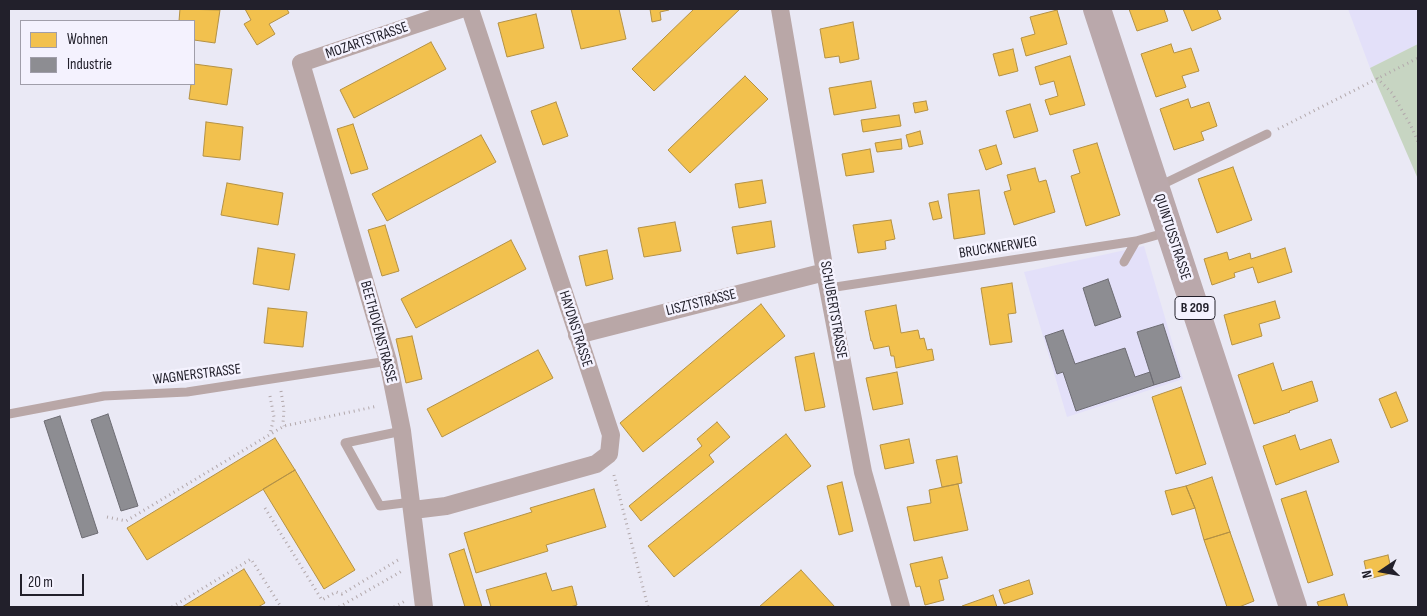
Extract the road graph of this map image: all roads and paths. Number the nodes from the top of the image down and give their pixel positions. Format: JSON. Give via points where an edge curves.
{"nodes":[{"id":1,"x":461,"y":9,"type":"edge"},
{"id":2,"x":470,"y":9,"type":"edge"},
{"id":3,"x":780,"y":9,"type":"edge"},
{"id":4,"x":1097,"y":9,"type":"edge"},
{"id":5,"x":1418,"y":58,"type":"edge"},
{"id":6,"x":301,"y":63,"type":"joint"},
{"id":7,"x":1377,"y":78,"type":"junction"},
{"id":8,"x":1267,"y":134,"type":"joint"},
{"id":9,"x":1418,"y":142,"type":"edge"},
{"id":10,"x":1156,"y":187,"type":"junction"},
{"id":11,"x":1170,"y":231,"type":"junction"},
{"id":12,"x":1136,"y":241,"type":"junction"},
{"id":13,"x":1124,"y":262,"type":"dead end"},
{"id":14,"x":827,"y":280,"type":"junction"},
{"id":15,"x":577,"y":335,"type":"junction"},
{"id":16,"x":388,"y":361,"type":"junction"},
{"id":17,"x":270,"y":396,"type":"dead end"},
{"id":18,"x":396,"y":402,"type":"junction"},
{"id":19,"x":284,"y":410,"type":"dead end"},
{"id":20,"x":9,"y":414,"type":"edge"},
{"id":21,"x":284,"y":426,"type":"junction"},
{"id":22,"x":402,"y":432,"type":"junction"},
{"id":23,"x":270,"y":434,"type":"junction"},
{"id":24,"x":609,"y":454,"type":"junction"},
{"id":25,"x":412,"y":506,"type":"junction"},
{"id":26,"x":265,"y":508,"type":"dead end"},
{"id":27,"x":107,"y":517,"type":"dead end"},
{"id":28,"x":419,"y":563,"type":"junction"},
{"id":29,"x":172,"y":607,"type":"edge"},
{"id":30,"x":281,"y":607,"type":"edge"},
{"id":31,"x":339,"y":607,"type":"edge"},
{"id":32,"x":424,"y":607,"type":"edge"},
{"id":33,"x":648,"y":607,"type":"edge"},
{"id":34,"x":901,"y":607,"type":"edge"},
{"id":35,"x":1293,"y":607,"type":"edge"}],
"edges":[{"from":1,"to":6,"type":"street","name":"MOZARTSTRASSE"},
{"from":2,"to":15,"type":"street","name":"HAYDNSTRASSE"},
{"from":3,"to":14,"type":"street","name":"SCHUBERTSTRASSE"},
{"from":4,"to":10,"type":"main road","name":"QUINTUSSTRASSE","number":"B 209"},
{"from":5,"to":7,"type":"path"},
{"from":6,"to":16,"type":"street","name":"BEETHOVENSTRASSE"},
{"from":7,"to":8,"type":"path"},
{"from":7,"to":9,"type":"path","via":[[1392,93]]},
{"from":8,"to":10,"type":"lane"},
{"from":10,"to":11,"type":"main road","name":"QUINTUSSTRASSE","number":"B 209"},
{"from":11,"to":12,"type":"lane","name":"BRUCKNERWEG"},
{"from":11,"to":35,"type":"main road","name":"QUINTUSSTRASSE","number":"B 209"},
{"from":12,"to":13,"type":"lane"},
{"from":12,"to":14,"type":"lane","name":"BRUCKNERWEG"},
{"from":14,"to":15,"type":"street","name":"LISZTSTRASSE"},
{"from":14,"to":34,"type":"street","name":"SCHUBERTSTRASSE","via":[[863,472]]},
{"from":15,"to":24,"type":"street","name":"HAYDNSTRASSE","via":[[611,435]]},
{"from":16,"to":18,"type":"street","name":"BEETHOVENSTRASSE"},
{"from":16,"to":20,"type":"lane","name":"WAGNERSTRASSE","via":[[187,392],[104,396]]},
{"from":17,"to":23,"type":"path","via":[[274,417]]},
{"from":18,"to":21,"type":"path"},
{"from":18,"to":22,"type":"street","name":"BEETHOVENSTRASSE"},
{"from":19,"to":21,"type":"path"},
{"from":21,"to":23,"type":"path"},
{"from":22,"to":25,"type":"street","name":"BEETHOVENSTRASSE"},
{"from":22,"to":25,"type":"lane","via":[[345,443],[380,506]]},
{"from":23,"to":27,"type":"path","via":[[126,521]]},
{"from":24,"to":25,"type":"street","via":[[596,464],[446,506]]},
{"from":24,"to":33,"type":"path"},
{"from":25,"to":28,"type":"street","name":"BEETHOVENSTRASSE"},
{"from":26,"to":28,"type":"path","via":[[322,600],[336,592],[342,594],[397,560]]},
{"from":28,"to":31,"type":"path"},
{"from":28,"to":32,"type":"street","name":"BEETHOVENSTRASSE"},
{"from":29,"to":30,"type":"path","via":[[251,558]]}]}
